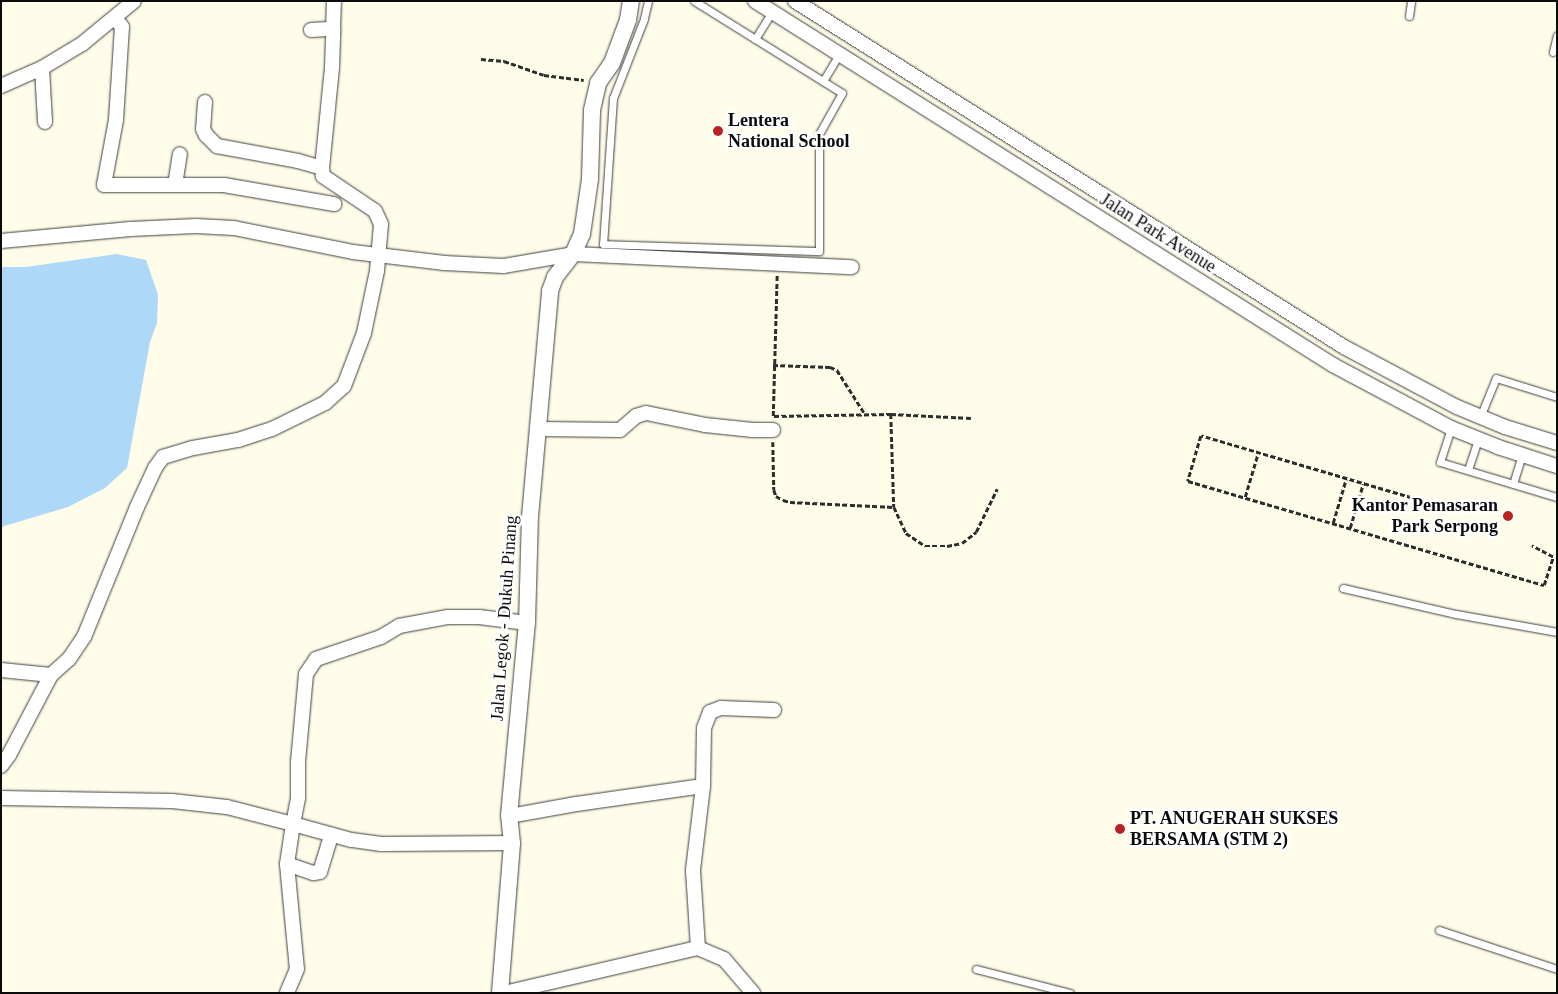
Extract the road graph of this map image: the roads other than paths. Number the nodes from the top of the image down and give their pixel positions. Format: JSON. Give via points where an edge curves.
{"nodes":[{"id":1,"x":134,"y":1,"type":"edge"},
{"id":2,"x":334,"y":1,"type":"edge"},
{"id":3,"x":631,"y":1,"type":"edge"},
{"id":4,"x":648,"y":1,"type":"edge"},
{"id":5,"x":694,"y":1,"type":"edge"},
{"id":6,"x":755,"y":1,"type":"edge"},
{"id":7,"x":795,"y":1,"type":"edge"},
{"id":8,"x":1411,"y":1,"type":"edge"},
{"id":9,"x":772,"y":12,"type":"junction"},
{"id":10,"x":1409,"y":16,"type":"dead end"},
{"id":11,"x":115,"y":18,"type":"junction"},
{"id":12,"x":333,"y":29,"type":"junction"},
{"id":13,"x":311,"y":30,"type":"dead end"},
{"id":14,"x":1557,"y":35,"type":"edge"},
{"id":15,"x":755,"y":39,"type":"junction"},
{"id":16,"x":1553,"y":52,"type":"dead end"},
{"id":17,"x":839,"y":54,"type":"junction"},
{"id":18,"x":42,"y":68,"type":"junction"},
{"id":19,"x":823,"y":82,"type":"junction"},
{"id":20,"x":1,"y":86,"type":"edge"},
{"id":21,"x":205,"y":102,"type":"dead end"},
{"id":22,"x":45,"y":122,"type":"dead end"},
{"id":23,"x":180,"y":154,"type":"dead end"},
{"id":24,"x":322,"y":168,"type":"junction"},
{"id":25,"x":175,"y":185,"type":"junction"},
{"id":26,"x":334,"y":204,"type":"dead end"},
{"id":27,"x":1,"y":241,"type":"edge"},
{"id":28,"x":573,"y":254,"type":"junction"},
{"id":29,"x":379,"y":256,"type":"junction"},
{"id":30,"x":852,"y":267,"type":"dead end"},
{"id":31,"x":1557,"y":398,"type":"edge"},
{"id":32,"x":1457,"y":407,"type":"junction"},
{"id":33,"x":1480,"y":417,"type":"junction"},
{"id":34,"x":773,"y":423,"type":"road end"},
{"id":35,"x":1451,"y":428,"type":"junction"},
{"id":36,"x":539,"y":429,"type":"junction"},
{"id":37,"x":1474,"y":438,"type":"junction"},
{"id":38,"x":1557,"y":443,"type":"edge"},
{"id":39,"x":1522,"y":455,"type":"junction"},
{"id":40,"x":1557,"y":466,"type":"edge"},
{"id":41,"x":1468,"y":470,"type":"junction"},
{"id":42,"x":1513,"y":484,"type":"junction"},
{"id":43,"x":1557,"y":497,"type":"edge"},
{"id":44,"x":1343,"y":588,"type":"dead end"},
{"id":45,"x":527,"y":623,"type":"junction"},
{"id":46,"x":1557,"y":632,"type":"edge"},
{"id":47,"x":1,"y":670,"type":"edge"},
{"id":48,"x":52,"y":674,"type":"junction"},
{"id":49,"x":774,"y":710,"type":"dead end"},
{"id":50,"x":1,"y":766,"type":"edge"},
{"id":51,"x":703,"y":786,"type":"junction"},
{"id":52,"x":1,"y":798,"type":"edge"},
{"id":53,"x":510,"y":816,"type":"junction"},
{"id":54,"x":293,"y":824,"type":"junction"},
{"id":55,"x":330,"y":835,"type":"junction"},
{"id":56,"x":512,"y":843,"type":"junction"},
{"id":57,"x":287,"y":864,"type":"junction"},
{"id":58,"x":1439,"y":930,"type":"dead end"},
{"id":59,"x":698,"y":948,"type":"junction"},
{"id":60,"x":976,"y":969,"type":"dead end"},
{"id":61,"x":1557,"y":969,"type":"edge"},
{"id":62,"x":287,"y":993,"type":"edge"},
{"id":63,"x":500,"y":993,"type":"edge"},
{"id":64,"x":504,"y":993,"type":"edge"},
{"id":65,"x":753,"y":993,"type":"edge"},
{"id":66,"x":1070,"y":993,"type":"edge"}],
"edges":[{"from":1,"to":11,"type":"street"},
{"from":2,"to":12,"type":"street"},
{"from":3,"to":28,"type":"street","name":"Jalan Legok - Dukuh Pinang","via":[[628,20],[612,63],[598,83],[592,110],[585,222]]},
{"from":4,"to":19,"type":"lane","via":[[613,98],[603,244],[819,250],[818,134],[842,93]]},
{"from":5,"to":15,"type":"lane"},
{"from":6,"to":9,"type":"street","name":"Jalan Park Avenue"},
{"from":7,"to":32,"type":"street","name":"Jalan Park Avenue","via":[[1344,347]]},
{"from":8,"to":10,"type":"lane"},
{"from":9,"to":15,"type":"lane"},
{"from":9,"to":17,"type":"street","name":"Jalan Park Avenue"},
{"from":11,"to":18,"type":"street","via":[[82,44]]},
{"from":11,"to":25,"type":"street","via":[[122,27],[117,111],[104,185]]},
{"from":12,"to":13,"type":"street"},
{"from":12,"to":24,"type":"street"},
{"from":14,"to":16,"type":"lane"},
{"from":15,"to":19,"type":"lane"},
{"from":17,"to":19,"type":"lane"},
{"from":17,"to":35,"type":"street","name":"Jalan Park Avenue","via":[[1333,365]]},
{"from":18,"to":20,"type":"street"},
{"from":18,"to":22,"type":"street"},
{"from":21,"to":24,"type":"street","via":[[203,129],[212,144]]},
{"from":23,"to":25,"type":"street"},
{"from":24,"to":29,"type":"street","via":[[323,176],[375,212],[381,224]]},
{"from":25,"to":26,"type":"street","via":[[224,185]]},
{"from":27,"to":29,"type":"street","via":[[196,226],[234,228]]},
{"from":28,"to":29,"type":"street","via":[[503,266]]},
{"from":28,"to":30,"type":"street"},
{"from":28,"to":36,"type":"street","name":"Jalan Legok - Dukuh Pinang","via":[[555,277],[550,291]]},
{"from":29,"to":48,"type":"street","via":[[364,332],[344,386],[325,403],[272,429],[163,457],[154,468],[84,637],[69,660]]},
{"from":31,"to":33,"type":"lane","via":[[1496,378]]},
{"from":32,"to":33,"type":"street","name":"Jalan Park Avenue"},
{"from":32,"to":35,"type":"street"},
{"from":33,"to":37,"type":"street"},
{"from":33,"to":38,"type":"street","name":"Jalan Park Avenue"},
{"from":34,"to":36,"type":"street","via":[[705,425],[646,414],[636,416],[620,430]]},
{"from":35,"to":37,"type":"street","name":"Jalan Park Avenue"},
{"from":35,"to":41,"type":"lane","via":[[1440,462]]},
{"from":36,"to":45,"type":"street","name":"Jalan Legok - Dukuh Pinang","via":[[530,517]]},
{"from":37,"to":39,"type":"street","name":"Jalan Park Avenue"},
{"from":37,"to":41,"type":"lane"},
{"from":39,"to":40,"type":"street","name":"Jalan Park Avenue"},
{"from":39,"to":42,"type":"lane"},
{"from":41,"to":42,"type":"lane"},
{"from":42,"to":43,"type":"lane"},
{"from":44,"to":46,"type":"lane","via":[[1456,614]]},
{"from":45,"to":53,"type":"street","name":"Jalan Legok - Dukuh Pinang"},
{"from":45,"to":54,"type":"street","via":[[448,617],[399,626],[381,636],[316,659],[306,674],[298,798]]},
{"from":47,"to":48,"type":"street"},
{"from":48,"to":50,"type":"street"},
{"from":49,"to":51,"type":"street","via":[[721,708],[710,712],[704,728]]},
{"from":51,"to":53,"type":"street"},
{"from":51,"to":59,"type":"street","via":[[693,870]]},
{"from":52,"to":54,"type":"street","via":[[172,801],[227,807]]},
{"from":53,"to":56,"type":"street","name":"Jalan Legok - Dukuh Pinang"},
{"from":54,"to":55,"type":"street"},
{"from":54,"to":57,"type":"street"},
{"from":55,"to":56,"type":"street","via":[[381,844]]},
{"from":55,"to":57,"type":"street","via":[[320,872],[313,873]]},
{"from":56,"to":63,"type":"street","name":"Jalan Legok - Dukuh Pinang"},
{"from":57,"to":62,"type":"street","via":[[296,969]]},
{"from":58,"to":61,"type":"lane"},
{"from":59,"to":64,"type":"street"},
{"from":59,"to":65,"type":"street","via":[[724,959]]},
{"from":60,"to":66,"type":"lane"}]}
